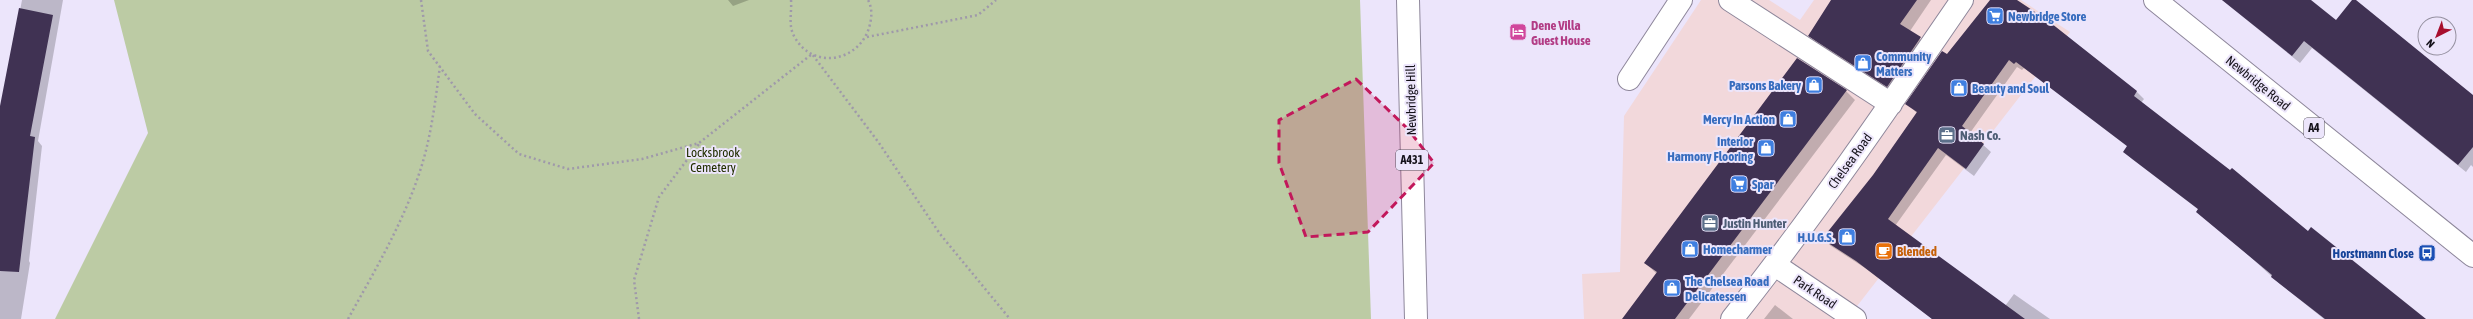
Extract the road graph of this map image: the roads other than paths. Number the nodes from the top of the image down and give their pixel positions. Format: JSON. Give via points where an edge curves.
{"nodes":[{"id":1,"x":1408,"y":0,"type":"edge"},
{"id":2,"x":1681,"y":0,"type":"edge"},
{"id":3,"x":1730,"y":0,"type":"edge"},
{"id":4,"x":1962,"y":0,"type":"edge"},
{"id":5,"x":2155,"y":0,"type":"edge"},
{"id":6,"x":1630,"y":79,"type":"dead end"},
{"id":7,"x":1891,"y":104,"type":"junction"},
{"id":8,"x":2473,"y":256,"type":"edge"},
{"id":9,"x":1775,"y":265,"type":"junction"},
{"id":10,"x":1416,"y":319,"type":"edge"},
{"id":11,"x":1732,"y":319,"type":"edge"},
{"id":12,"x":1855,"y":319,"type":"edge"}],
"edges":[{"from":1,"to":10,"type":"main road","name":"Newbridge Hill","number":"A431"},
{"from":2,"to":6,"type":"main road"},
{"from":3,"to":7,"type":"main road"},
{"from":4,"to":7,"type":"main road","name":"Chelsea Road"},
{"from":5,"to":8,"type":"main road","name":"Newbridge Road","number":"A4"},
{"from":7,"to":9,"type":"main road","name":"Chelsea Road"},
{"from":9,"to":11,"type":"main road","name":"Chelsea Road"},
{"from":9,"to":12,"type":"main road","name":"Park Road"}]}
